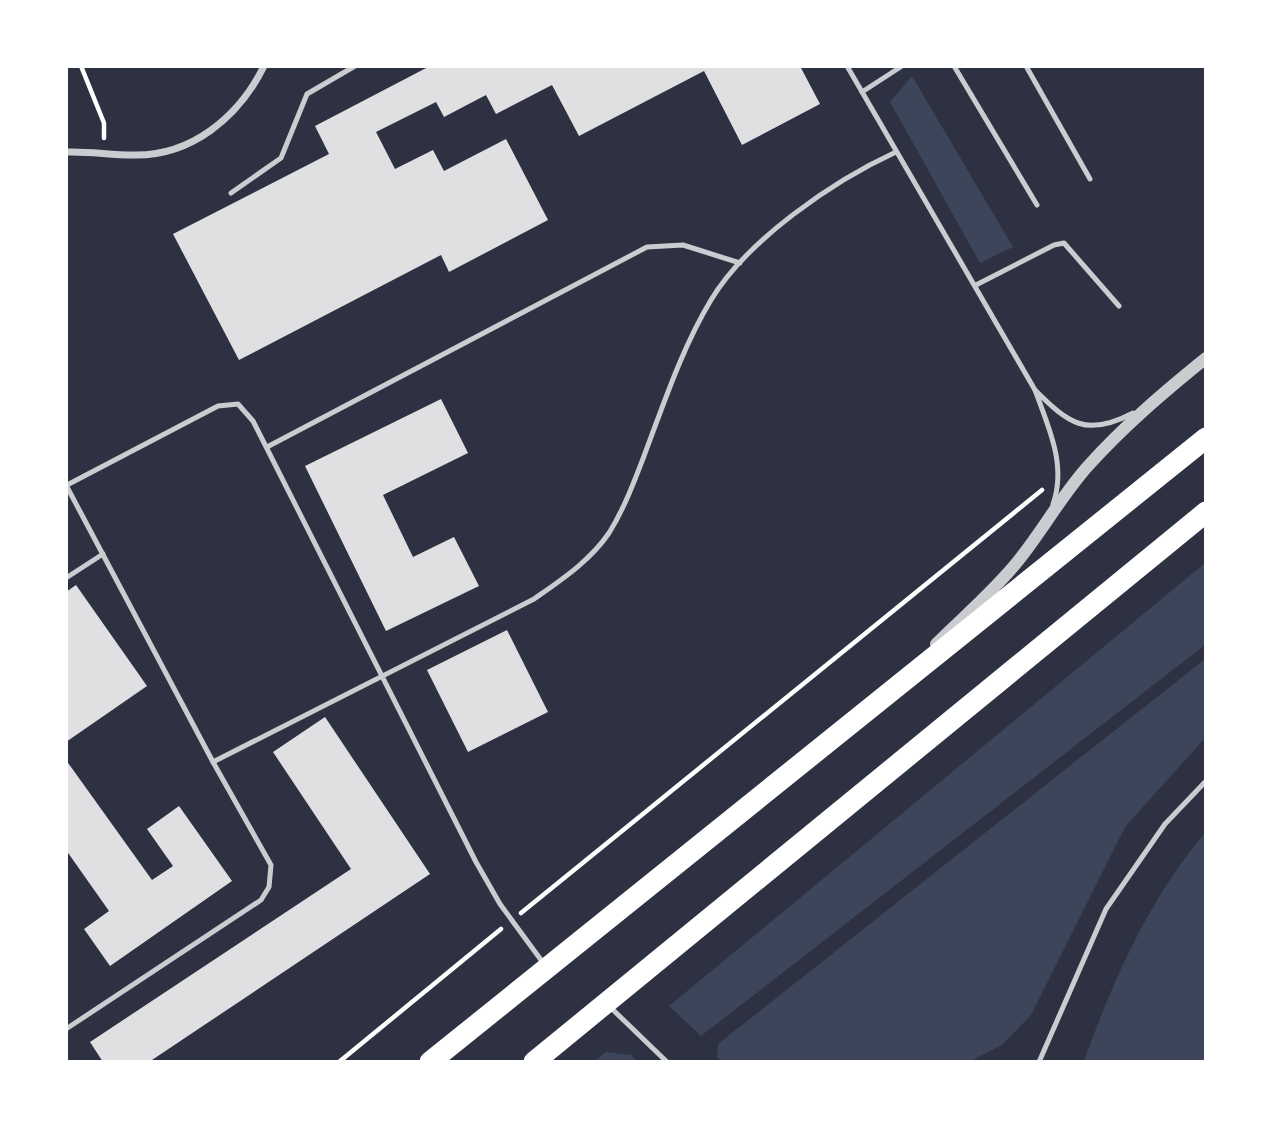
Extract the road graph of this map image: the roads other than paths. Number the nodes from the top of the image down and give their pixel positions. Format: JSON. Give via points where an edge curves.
{"nodes":[{"id":1,"x":264,"y":66,"type":"edge"},
{"id":2,"x":355,"y":66,"type":"edge"},
{"id":3,"x":847,"y":66,"type":"edge"},
{"id":4,"x":902,"y":66,"type":"edge"},
{"id":5,"x":954,"y":66,"type":"edge"},
{"id":6,"x":1026,"y":66,"type":"edge"},
{"id":7,"x":862,"y":92,"type":"junction"},
{"id":8,"x":66,"y":152,"type":"edge"},
{"id":9,"x":896,"y":152,"type":"junction"},
{"id":10,"x":1090,"y":179,"type":"dead end"},
{"id":11,"x":231,"y":193,"type":"dead end"},
{"id":12,"x":1037,"y":205,"type":"dead end"},
{"id":13,"x":740,"y":263,"type":"junction"},
{"id":14,"x":976,"y":285,"type":"junction"},
{"id":15,"x":1119,"y":306,"type":"dead end"},
{"id":16,"x":1206,"y":358,"type":"edge"},
{"id":17,"x":1035,"y":390,"type":"junction"},
{"id":18,"x":1145,"y":407,"type":"junction"},
{"id":19,"x":1206,"y":438,"type":"edge"},
{"id":20,"x":267,"y":447,"type":"junction"},
{"id":21,"x":67,"y":485,"type":"edge"},
{"id":22,"x":1206,"y":512,"type":"edge"},
{"id":23,"x":1047,"y":520,"type":"junction"},
{"id":24,"x":103,"y":554,"type":"junction"},
{"id":25,"x":66,"y":578,"type":"edge"},
{"id":26,"x":382,"y":677,"type":"junction"},
{"id":27,"x":867,"y":710,"type":"junction"},
{"id":28,"x":213,"y":762,"type":"junction"},
{"id":29,"x":1206,"y":781,"type":"edge"},
{"id":30,"x":546,"y":967,"type":"junction"},
{"id":31,"x":605,"y":1003,"type":"junction"},
{"id":32,"x":66,"y":1029,"type":"edge"},
{"id":33,"x":430,"y":1062,"type":"edge"},
{"id":34,"x":534,"y":1062,"type":"edge"},
{"id":35,"x":667,"y":1062,"type":"edge"},
{"id":36,"x":1040,"y":1062,"type":"edge"}],
"edges":[{"from":1,"to":8,"type":"street","via":[[221,124],[180,148],[153,155]]},
{"from":2,"to":11,"type":"lane","via":[[307,94],[281,158]]},
{"from":3,"to":7,"type":"lane"},
{"from":4,"to":7,"type":"lane"},
{"from":5,"to":12,"type":"lane"},
{"from":6,"to":10,"type":"lane"},
{"from":7,"to":9,"type":"lane"},
{"from":9,"to":13,"type":"lane","via":[[861,168],[807,204]]},
{"from":9,"to":14,"type":"lane"},
{"from":13,"to":20,"type":"lane","via":[[683,245],[647,247]]},
{"from":13,"to":26,"type":"lane","via":[[712,299],[679,365],[608,534],[574,571],[534,599]]},
{"from":14,"to":15,"type":"lane","via":[[1064,243]]},
{"from":14,"to":17,"type":"lane"},
{"from":16,"to":18,"type":"street"},
{"from":17,"to":18,"type":"lane","via":[[1061,415],[1088,426],[1123,419]]},
{"from":17,"to":23,"type":"lane","via":[[1059,477]]},
{"from":18,"to":23,"type":"street","via":[[1086,468]]},
{"from":19,"to":27,"type":"highway"},
{"from":20,"to":21,"type":"lane","via":[[238,404],[218,406]]},
{"from":20,"to":26,"type":"lane"},
{"from":21,"to":24,"type":"lane"},
{"from":22,"to":31,"type":"highway"},
{"from":23,"to":27,"type":"street","via":[[1004,578]]},
{"from":24,"to":25,"type":"lane"},
{"from":24,"to":28,"type":"lane"},
{"from":26,"to":28,"type":"lane"},
{"from":26,"to":30,"type":"lane","via":[[476,862]]},
{"from":27,"to":30,"type":"highway"},
{"from":28,"to":32,"type":"lane","via":[[271,865],[269,887],[261,900]]},
{"from":29,"to":36,"type":"lane","via":[[1165,824],[1106,909]]},
{"from":30,"to":33,"type":"highway"},
{"from":31,"to":34,"type":"highway"},
{"from":31,"to":35,"type":"lane"}]}
